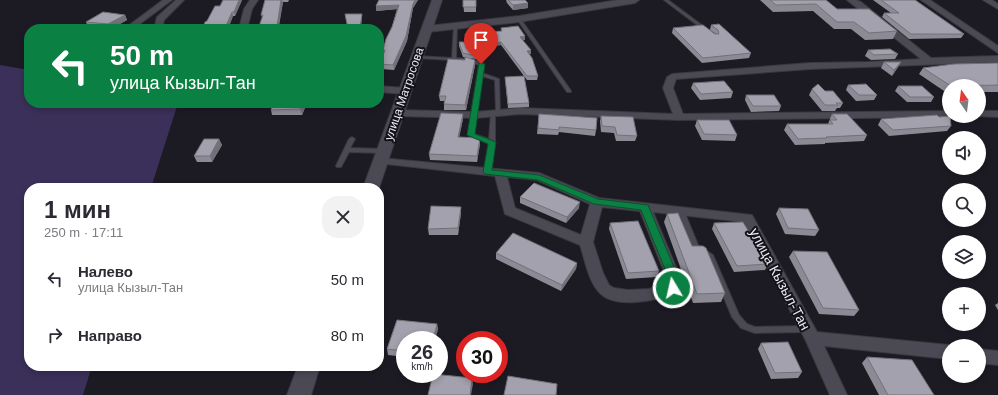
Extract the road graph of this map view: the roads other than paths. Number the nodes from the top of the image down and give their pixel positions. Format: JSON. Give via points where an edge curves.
{"nodes":[{"id":1,"x":168,"y":0,"type":"edge"},
{"id":2,"x":180,"y":0,"type":"edge"},
{"id":3,"x":254,"y":0,"type":"edge"},
{"id":4,"x":436,"y":0,"type":"edge"},
{"id":5,"x":635,"y":0,"type":"edge"},
{"id":6,"x":666,"y":0,"type":"edge"},
{"id":7,"x":851,"y":0,"type":"edge"},
{"id":8,"x":925,"y":0,"type":"edge"},
{"id":9,"x":987,"y":0,"type":"edge"},
{"id":10,"x":998,"y":7,"type":"edge"},
{"id":11,"x":519,"y":18,"type":"junction"},
{"id":12,"x":135,"y":24,"type":"edge"},
{"id":13,"x":159,"y":24,"type":"edge"},
{"id":14,"x":244,"y":24,"type":"edge"},
{"id":15,"x":456,"y":26,"type":"junction"},
{"id":16,"x":427,"y":29,"type":"junction"},
{"id":17,"x":709,"y":32,"type":"edge"},
{"id":18,"x":998,"y":50,"type":"edge"},
{"id":19,"x":417,"y":58,"type":"junction"},
{"id":20,"x":454,"y":59,"type":"junction"},
{"id":21,"x":998,"y":59,"type":"edge"},
{"id":22,"x":929,"y":61,"type":"junction"},
{"id":23,"x":480,"y":74,"type":"junction"},
{"id":24,"x":384,"y":89,"type":"edge"},
{"id":25,"x":405,"y":91,"type":"junction"},
{"id":26,"x":569,"y":91,"type":"dead end"},
{"id":27,"x":398,"y":113,"type":"junction"},
{"id":28,"x":496,"y":113,"type":"junction"},
{"id":29,"x":942,"y":114,"type":"edge"},
{"id":30,"x":986,"y":114,"type":"edge"},
{"id":31,"x":998,"y":114,"type":"edge"},
{"id":32,"x":475,"y":115,"type":"junction"},
{"id":33,"x":679,"y":117,"type":"junction"},
{"id":34,"x":352,"y":139,"type":"dead end"},
{"id":35,"x":492,"y":142,"type":"junction"},
{"id":36,"x":347,"y":150,"type":"junction"},
{"id":37,"x":383,"y":156,"type":"junction"},
{"id":38,"x":339,"y":166,"type":"dead end"},
{"id":39,"x":494,"y":173,"type":"junction"},
{"id":40,"x":373,"y":183,"type":"edge"},
{"id":41,"x":597,"y":202,"type":"junction"},
{"id":42,"x":645,"y":207,"type":"junction"},
{"id":43,"x":681,"y":211,"type":"junction"},
{"id":44,"x":586,"y":242,"type":"junction"},
{"id":45,"x":810,"y":333,"type":"junction"},
{"id":46,"x":942,"y":351,"type":"edge"},
{"id":47,"x":986,"y":357,"type":"edge"},
{"id":48,"x":998,"y":358,"type":"edge"},
{"id":49,"x":307,"y":371,"type":"edge"},
{"id":50,"x":299,"y":395,"type":"edge"},
{"id":51,"x":839,"y":395,"type":"edge"}],
"edges":[{"from":1,"to":12,"type":"street"},
{"from":2,"to":13,"type":"street","via":[[160,19]]},
{"from":3,"to":14,"type":"street","via":[[248,9]]},
{"from":4,"to":16,"type":"main road","name":"улица Матросова"},
{"from":5,"to":11,"type":"street"},
{"from":6,"to":17,"type":"lane"},
{"from":7,"to":22,"type":"street"},
{"from":8,"to":18,"type":"street"},
{"from":9,"to":10,"type":"street"},
{"from":11,"to":15,"type":"street"},
{"from":11,"to":26,"type":"lane"},
{"from":15,"to":16,"type":"street"},
{"from":15,"to":20,"type":"lane"},
{"from":16,"to":19,"type":"main road","name":"улица Матросова"},
{"from":19,"to":20,"type":"lane"},
{"from":19,"to":25,"type":"main road","name":"улица Матросова"},
{"from":20,"to":23,"type":"lane","via":[[481,64]]},
{"from":21,"to":22,"type":"street"},
{"from":22,"to":33,"type":"street","via":[[810,66],[672,77],[668,88]]},
{"from":23,"to":28,"type":"lane","via":[[497,79]]},
{"from":23,"to":32,"type":"lane"},
{"from":24,"to":25,"type":"street"},
{"from":25,"to":27,"type":"main road","name":"улица Матросова"},
{"from":27,"to":32,"type":"street"},
{"from":27,"to":37,"type":"main road","name":"улица Матросова"},
{"from":28,"to":32,"type":"street"},
{"from":28,"to":33,"type":"street","via":[[520,111]]},
{"from":28,"to":35,"type":"lane"},
{"from":29,"to":33,"type":"street"},
{"from":30,"to":31,"type":"street"},
{"from":32,"to":35,"type":"lane","via":[[471,135]]},
{"from":34,"to":36,"type":"lane"},
{"from":35,"to":39,"type":"lane"},
{"from":36,"to":37,"type":"lane"},
{"from":36,"to":38,"type":"lane"},
{"from":37,"to":39,"type":"street","name":"улица Кызыл-Тан"},
{"from":37,"to":40,"type":"main road","name":"улица Матросова"},
{"from":39,"to":41,"type":"street","name":"улица Кызыл-Тан","via":[[539,177]]},
{"from":39,"to":44,"type":"street","via":[[510,211]]},
{"from":41,"to":42,"type":"street","name":"улица Кызыл-Тан"},
{"from":41,"to":44,"type":"street"},
{"from":42,"to":43,"type":"street","name":"улица Кызыл-Тан"},
{"from":42,"to":44,"type":"street","via":[[674,279],[673,288],[663,293],[630,296],[615,294],[605,289],[599,280]]},
{"from":43,"to":45,"type":"street","name":"улица Кызыл-Тан","via":[[748,218]]},
{"from":43,"to":45,"type":"lane","via":[[695,246],[711,258],[736,317],[744,326],[755,330]]},
{"from":45,"to":46,"type":"street"},
{"from":45,"to":51,"type":"street","name":"улица Кызыл-Тан"},
{"from":47,"to":48,"type":"street"},
{"from":49,"to":50,"type":"main road"}]}
